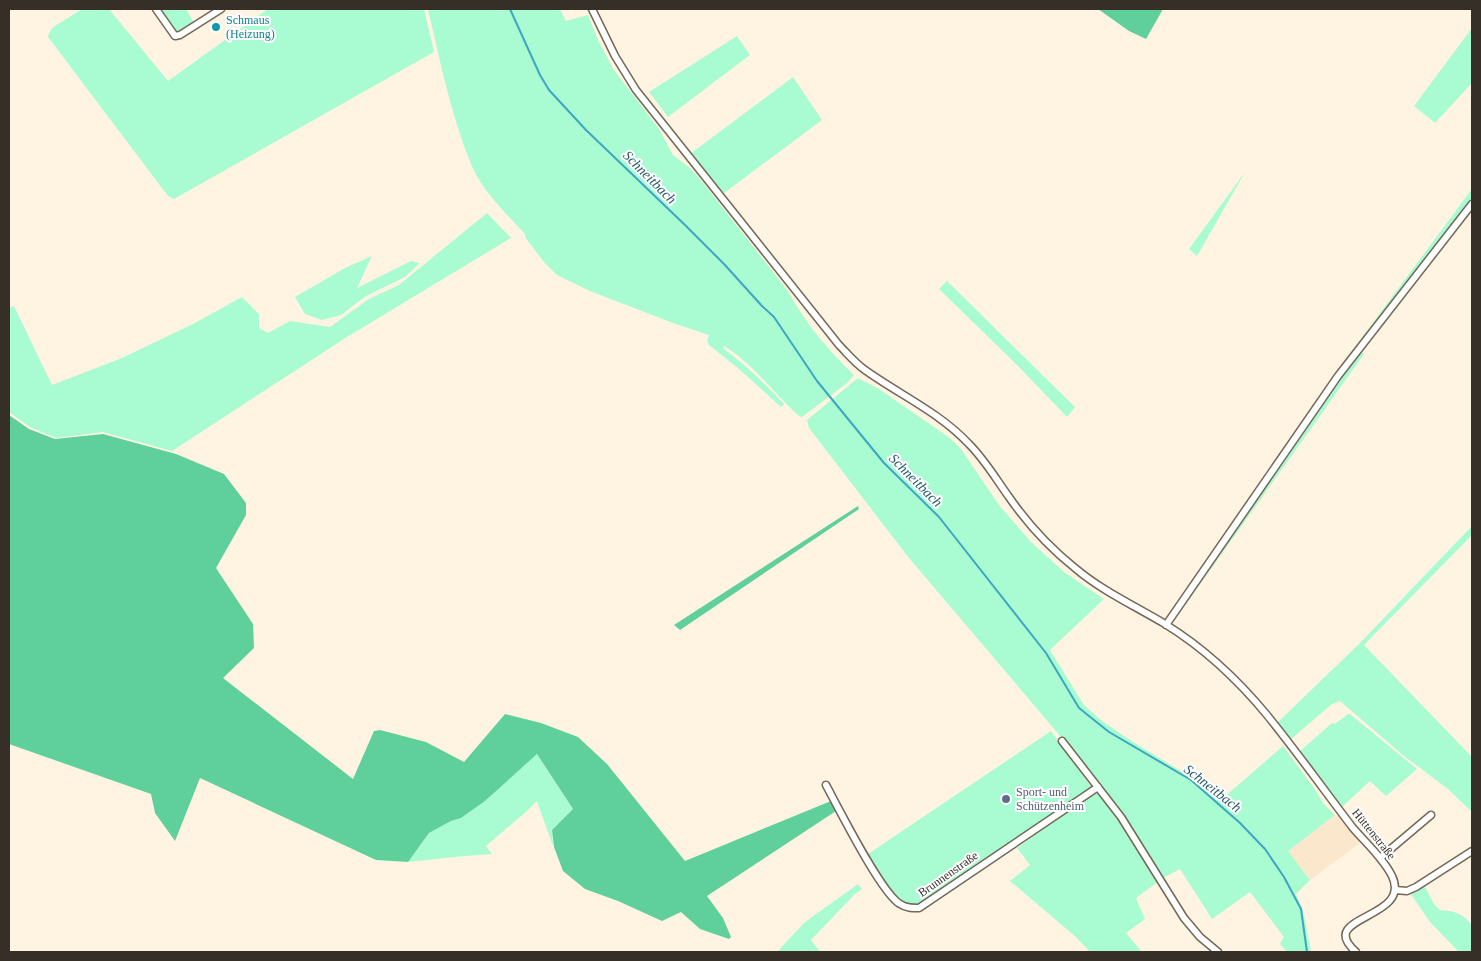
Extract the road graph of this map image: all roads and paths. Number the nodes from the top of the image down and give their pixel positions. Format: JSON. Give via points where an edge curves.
{"nodes":[{"id":1,"x":156,"y":9,"type":"edge"},
{"id":2,"x":222,"y":9,"type":"edge"},
{"id":3,"x":593,"y":10,"type":"edge"},
{"id":4,"x":1472,"y":204,"type":"edge"},
{"id":5,"x":1166,"y":625,"type":"junction"},
{"id":6,"x":1062,"y":741,"type":"dead end"},
{"id":7,"x":826,"y":785,"type":"dead end"},
{"id":8,"x":1098,"y":787,"type":"junction"},
{"id":9,"x":1431,"y":815,"type":"dead end"},
{"id":10,"x":1472,"y":851,"type":"edge"},
{"id":11,"x":1380,"y":858,"type":"junction"},
{"id":12,"x":1396,"y":890,"type":"junction"},
{"id":13,"x":1351,"y":951,"type":"edge"},
{"id":14,"x":1218,"y":952,"type":"edge"}],
"edges":[{"from":1,"to":2,"type":"street","via":[[175,36]]},
{"from":3,"to":5,"type":"street","name":"Hüttenstraße","via":[[636,90],[839,345],[864,369],[928,409],[970,444],[1039,534],[1076,569]]},
{"from":4,"to":5,"type":"street","via":[[1338,376]]},
{"from":5,"to":11,"type":"street","name":"Hüttenstraße","via":[[1203,651],[1248,693]]},
{"from":6,"to":8,"type":"street"},
{"from":7,"to":8,"type":"street","name":"Brunnenstraße","via":[[878,878],[898,904],[908,908],[919,908]]},
{"from":8,"to":14,"type":"street","via":[[1121,817],[1184,918]]},
{"from":9,"to":11,"type":"street"},
{"from":10,"to":12,"type":"street","via":[[1416,887],[1407,891]]},
{"from":11,"to":12,"type":"street","name":"Hüttenstraße","via":[[1392,875]]},
{"from":12,"to":13,"type":"street","via":[[1385,906],[1348,928],[1345,935]]}]}
